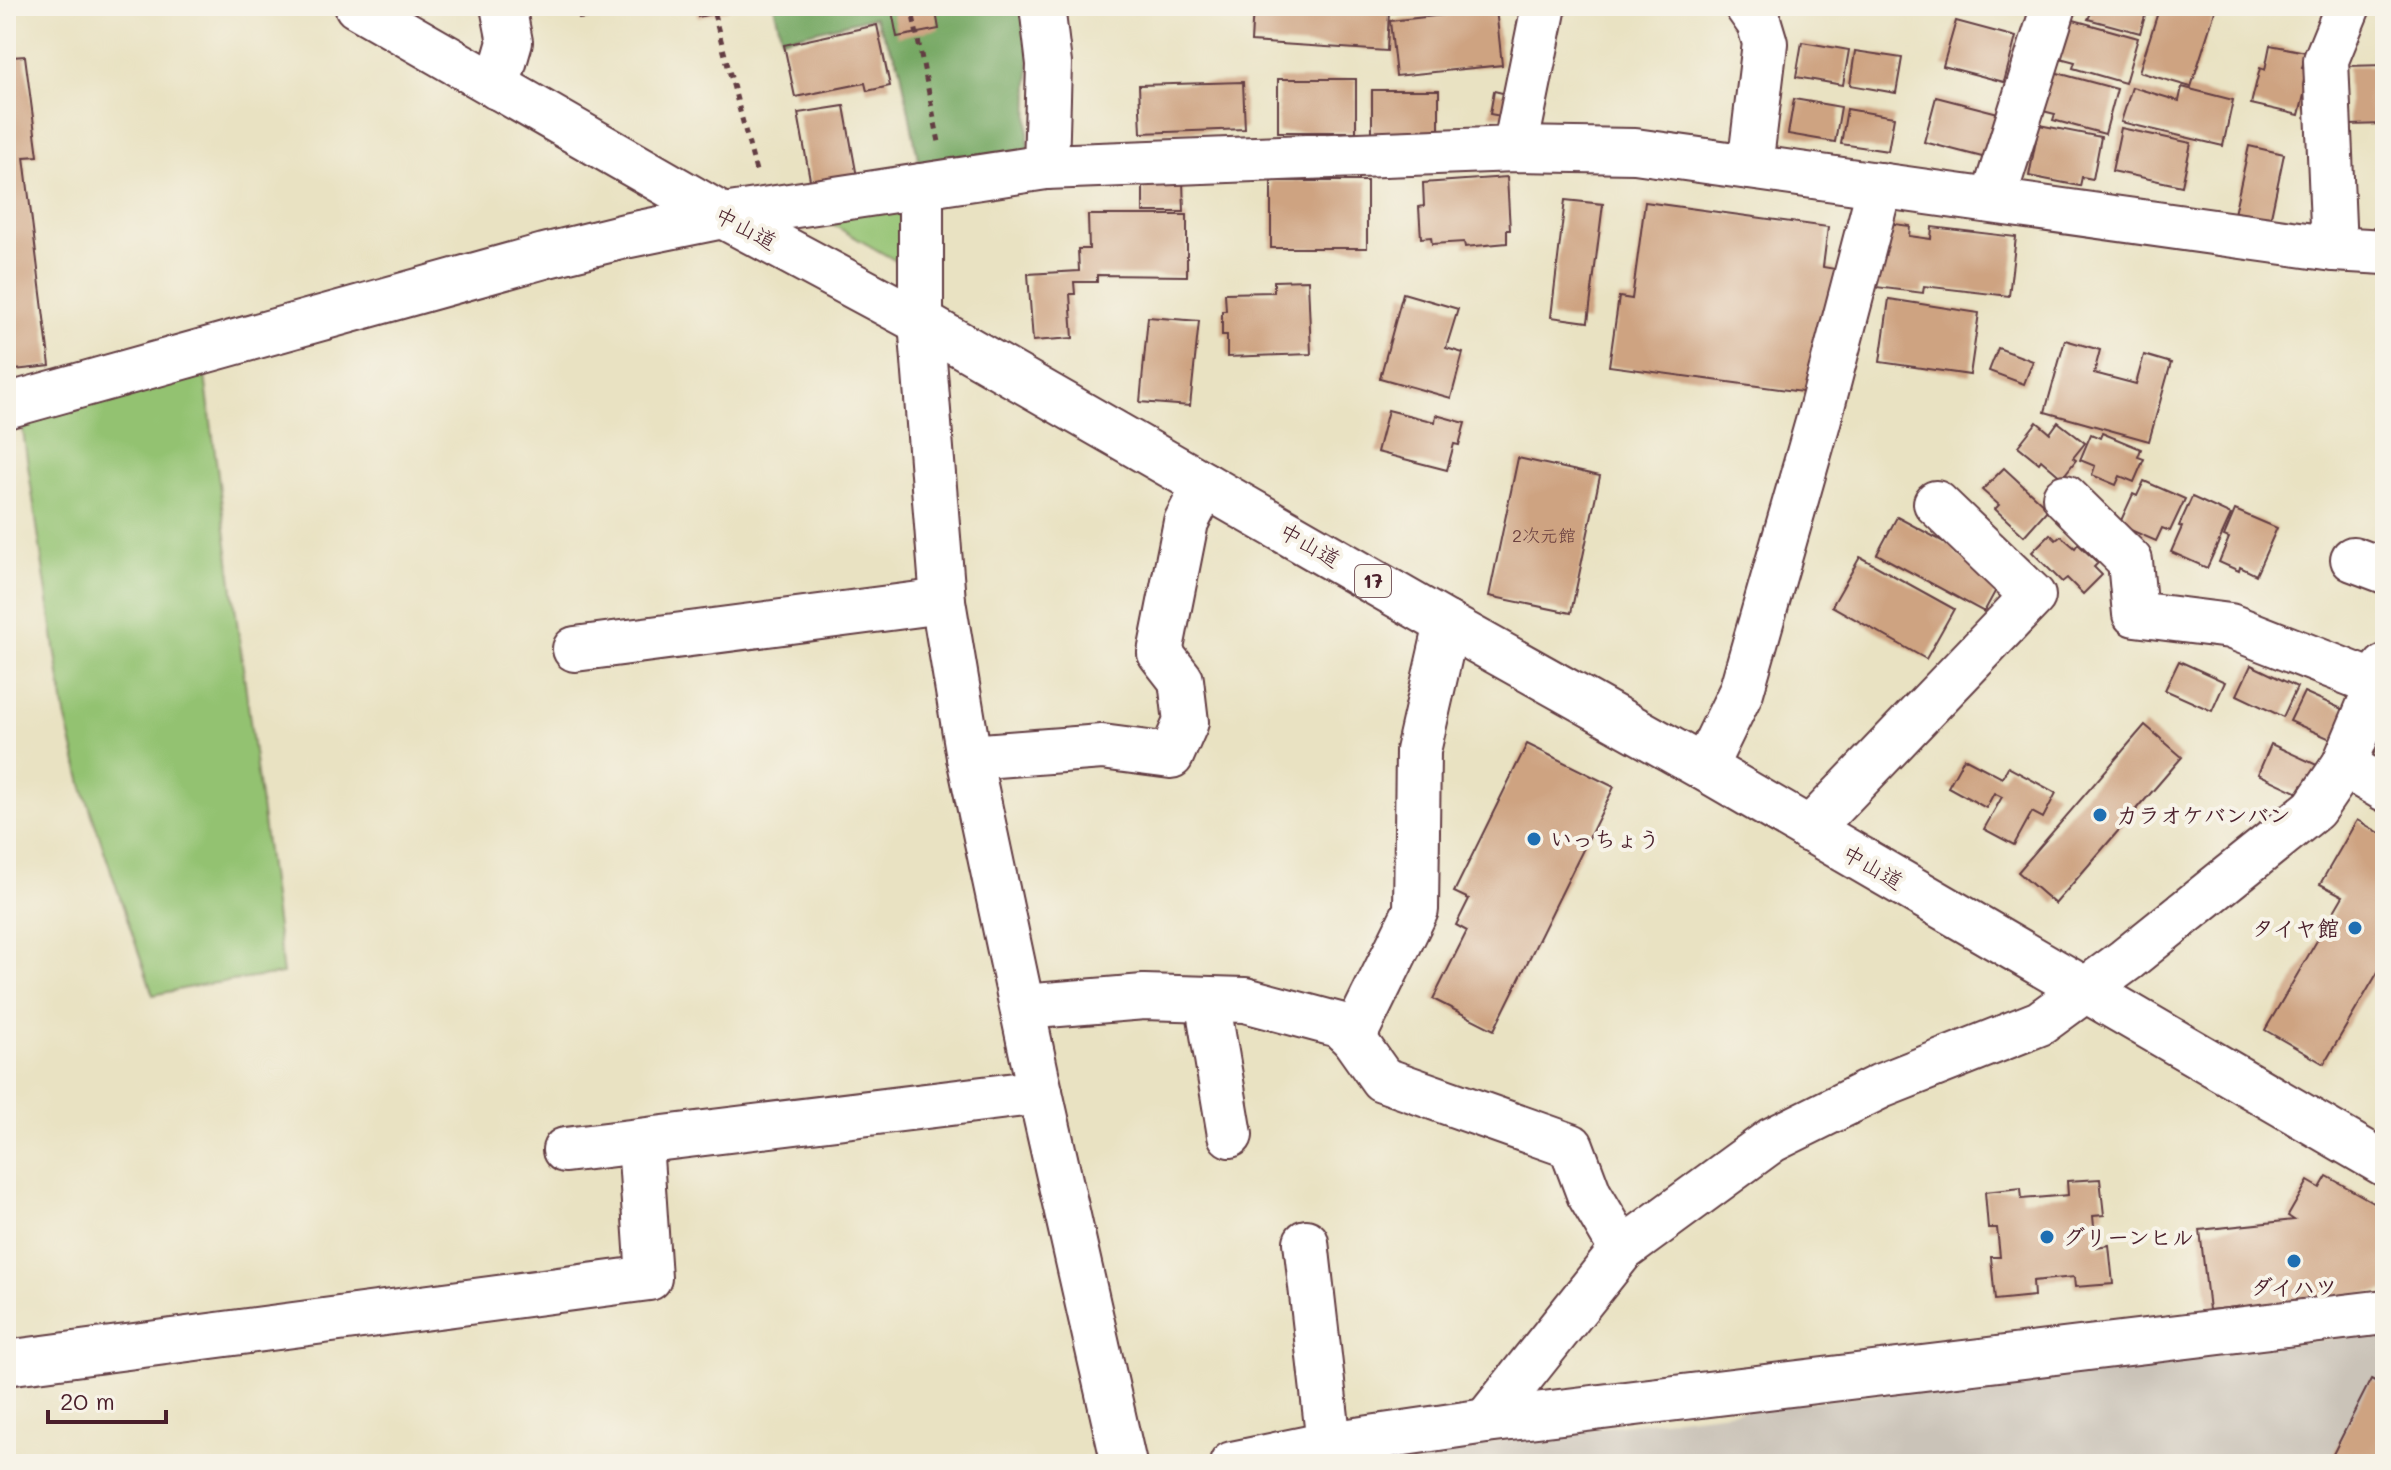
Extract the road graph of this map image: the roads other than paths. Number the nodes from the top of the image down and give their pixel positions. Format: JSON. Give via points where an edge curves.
{"nodes":[{"id":1,"x":357,"y":6,"type":"edge"},
{"id":2,"x":503,"y":6,"type":"edge"},
{"id":3,"x":1042,"y":6,"type":"edge"},
{"id":4,"x":1544,"y":6,"type":"edge"},
{"id":5,"x":1747,"y":6,"type":"edge"},
{"id":6,"x":2054,"y":6,"type":"edge"},
{"id":7,"x":2348,"y":6,"type":"edge"},
{"id":8,"x":497,"y":87,"type":"junction"},
{"id":9,"x":1515,"y":149,"type":"junction"},
{"id":10,"x":1046,"y":167,"type":"junction"},
{"id":11,"x":1750,"y":167,"type":"junction"},
{"id":12,"x":934,"y":184,"type":"junction"},
{"id":13,"x":1880,"y":185,"type":"junction"},
{"id":14,"x":1993,"y":200,"type":"junction"},
{"id":15,"x":723,"y":216,"type":"junction"},
{"id":16,"x":2334,"y":249,"type":"junction"},
{"id":17,"x":2385,"y":252,"type":"edge"},
{"id":18,"x":921,"y":322,"type":"junction"},
{"id":19,"x":6,"y":406,"type":"edge"},
{"id":20,"x":1205,"y":485,"type":"junction"},
{"id":21,"x":2065,"y":497,"type":"dead end"},
{"id":22,"x":1936,"y":503,"type":"dead end"},
{"id":23,"x":943,"y":601,"type":"junction"},
{"id":24,"x":1447,"y":624,"type":"junction"},
{"id":25,"x":575,"y":649,"type":"dead end"},
{"id":26,"x":2382,"y":676,"type":"edge"},
{"id":27,"x":969,"y":757,"type":"junction"},
{"id":28,"x":2344,"y":765,"type":"junction"},
{"id":29,"x":1704,"y":768,"type":"junction"},
{"id":30,"x":2385,"y":789,"type":"edge"},
{"id":31,"x":1809,"y":830,"type":"junction"},
{"id":32,"x":2085,"y":990,"type":"junction"},
{"id":33,"x":1207,"y":999,"type":"junction"},
{"id":34,"x":1023,"y":1007,"type":"junction"},
{"id":35,"x":1353,"y":1038,"type":"junction"},
{"id":36,"x":1040,"y":1092,"type":"junction"},
{"id":37,"x":1230,"y":1135,"type":"dead end"},
{"id":38,"x":640,"y":1142,"type":"junction"},
{"id":39,"x":565,"y":1150,"type":"dead end"},
{"id":40,"x":2385,"y":1164,"type":"edge"},
{"id":41,"x":1306,"y":1242,"type":"dead end"},
{"id":42,"x":1622,"y":1250,"type":"junction"},
{"id":43,"x":2385,"y":1312,"type":"edge"},
{"id":44,"x":6,"y":1363,"type":"edge"},
{"id":45,"x":1486,"y":1421,"type":"junction"},
{"id":46,"x":1329,"y":1444,"type":"junction"},
{"id":47,"x":1124,"y":1464,"type":"edge"},
{"id":48,"x":1232,"y":1464,"type":"edge"}],
"edges":[{"from":1,"to":8,"type":"main road","name":"中山道","number":"17"},
{"from":2,"to":8,"type":"main road","via":[[510,42]]},
{"from":3,"to":10,"type":"main road","via":[[1049,64]]},
{"from":4,"to":9,"type":"main road"},
{"from":5,"to":11,"type":"main road","via":[[1765,43]]},
{"from":6,"to":14,"type":"main road"},
{"from":7,"to":16,"type":"main road","via":[[2326,60]]},
{"from":8,"to":15,"type":"main road","name":"中山道","number":"17"},
{"from":9,"to":10,"type":"main road"},
{"from":9,"to":11,"type":"main road","via":[[1635,151]]},
{"from":10,"to":12,"type":"main road"},
{"from":11,"to":13,"type":"main road"},
{"from":12,"to":15,"type":"main road"},
{"from":12,"to":18,"type":"main road"},
{"from":13,"to":14,"type":"main road"},
{"from":13,"to":29,"type":"main road","via":[[1741,692]]},
{"from":14,"to":16,"type":"main road"},
{"from":15,"to":18,"type":"main road","name":"中山道","number":"17"},
{"from":15,"to":19,"type":"main road","via":[[544,256]]},
{"from":16,"to":17,"type":"main road"},
{"from":18,"to":20,"type":"main road","name":"中山道","number":"17"},
{"from":18,"to":23,"type":"main road"},
{"from":20,"to":24,"type":"main road","name":"中山道","number":"17"},
{"from":20,"to":27,"type":"main road","via":[[1186,522],[1160,653],[1181,680],[1186,722],[1171,756],[1102,747]]},
{"from":21,"to":26,"type":"main road","via":[[2130,561],[2135,614],[2230,626]]},
{"from":22,"to":31,"type":"main road","via":[[2033,596]]},
{"from":23,"to":25,"type":"main road"},
{"from":23,"to":27,"type":"main road"},
{"from":24,"to":29,"type":"main road","name":"中山道","number":"17"},
{"from":24,"to":35,"type":"main road","via":[[1418,751],[1416,910]]},
{"from":26,"to":28,"type":"main road"},
{"from":27,"to":34,"type":"main road"},
{"from":28,"to":30,"type":"main road"},
{"from":28,"to":32,"type":"main road","via":[[2314,809]]},
{"from":29,"to":31,"type":"main road","name":"中山道","number":"17"},
{"from":31,"to":32,"type":"main road","name":"中山道","number":"17"},
{"from":32,"to":40,"type":"main road","name":"中山道","number":"17"},
{"from":32,"to":42,"type":"main road","via":[[2040,1023],[1881,1086],[1772,1140]]},
{"from":33,"to":34,"type":"main road","via":[[1144,997]]},
{"from":33,"to":35,"type":"main road","via":[[1245,1000],[1339,1025]]},
{"from":33,"to":37,"type":"main road"},
{"from":34,"to":36,"type":"main road"},
{"from":35,"to":42,"type":"main road","via":[[1382,1079],[1571,1146],[1589,1194]]},
{"from":36,"to":38,"type":"main road"},
{"from":36,"to":47,"type":"main road"},
{"from":38,"to":39,"type":"main road"},
{"from":38,"to":44,"type":"main road","via":[[649,1278]]},
{"from":41,"to":46,"type":"main road"},
{"from":42,"to":45,"type":"main road"},
{"from":43,"to":45,"type":"main road"},
{"from":45,"to":46,"type":"main road"},
{"from":46,"to":48,"type":"main road"}]}
